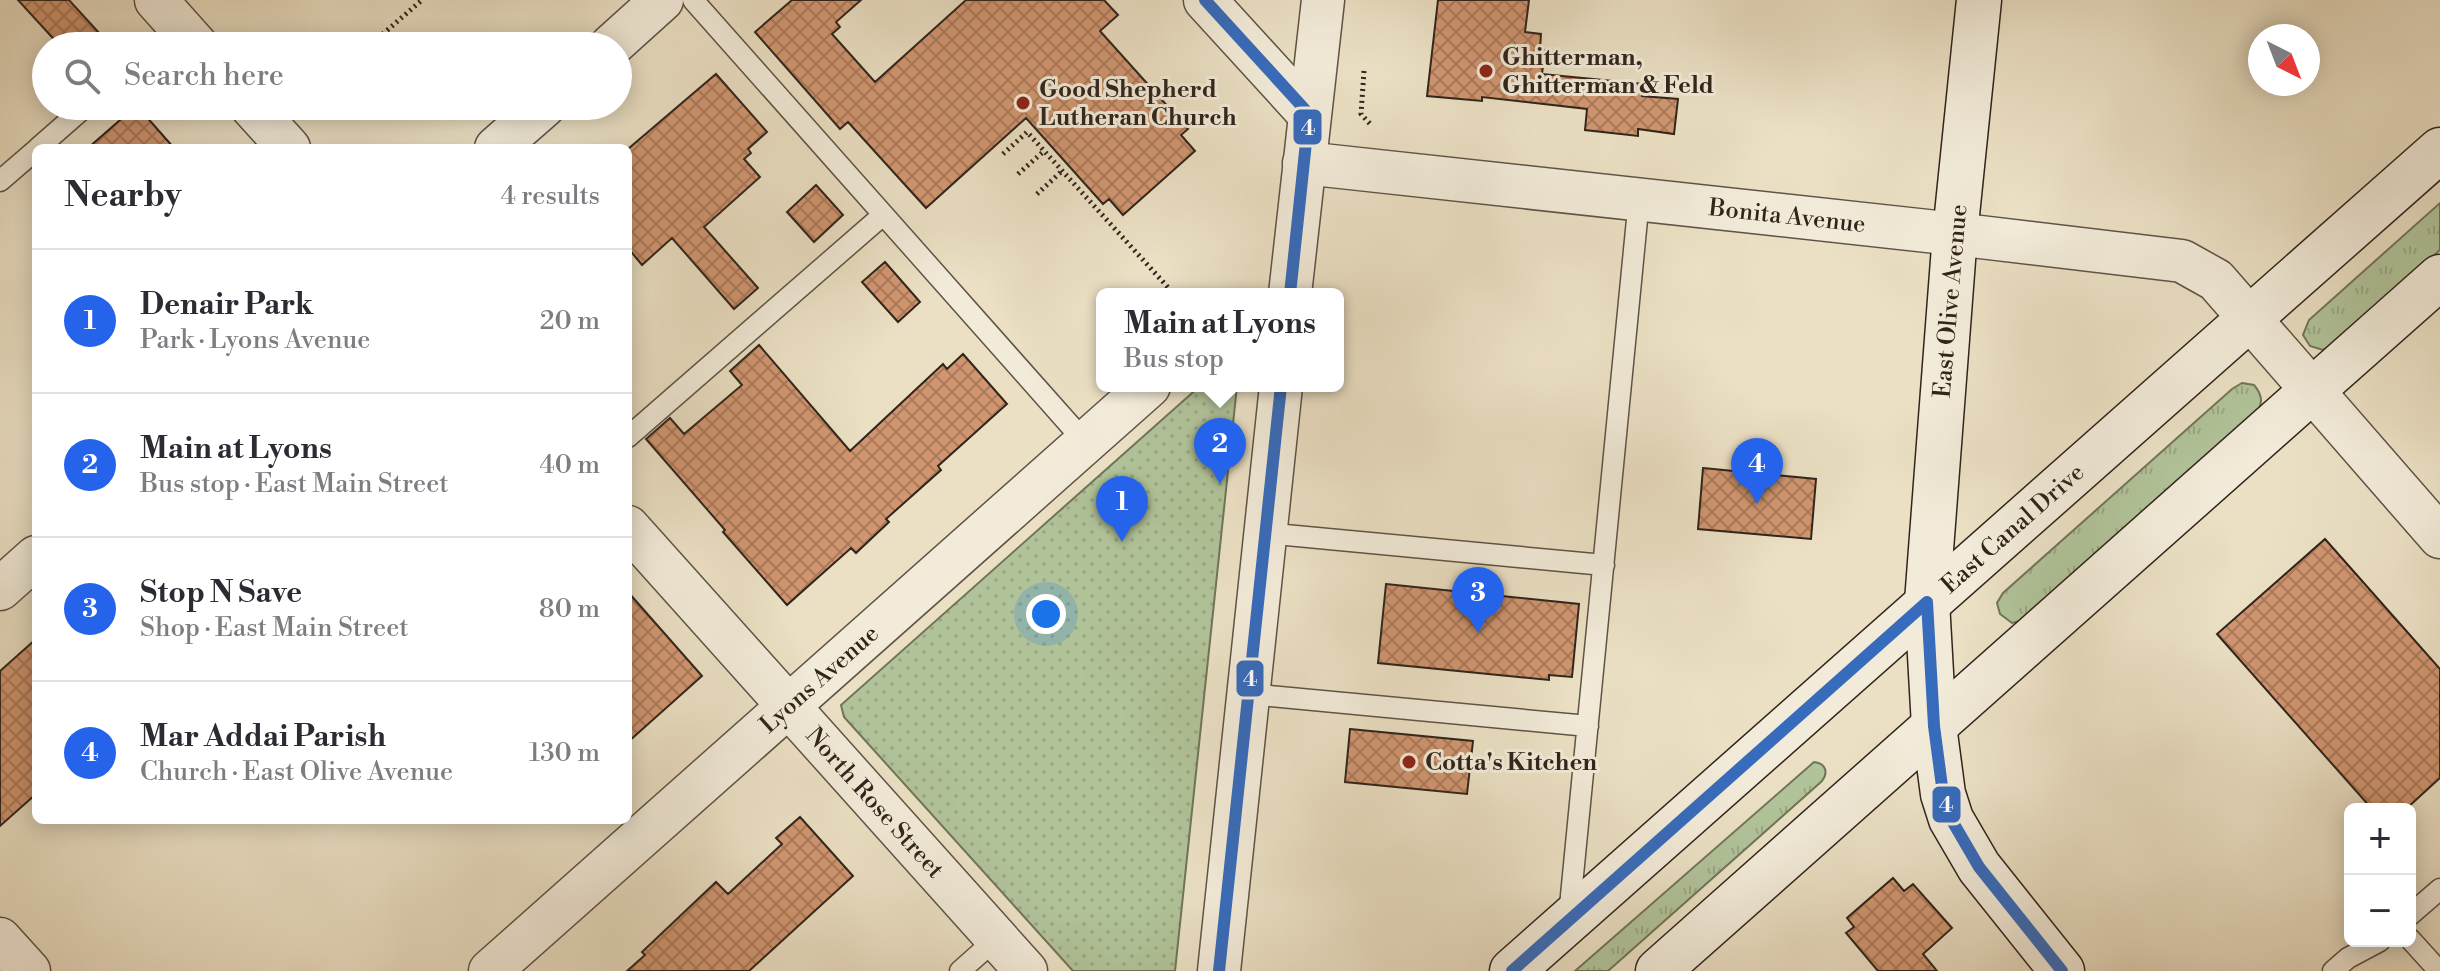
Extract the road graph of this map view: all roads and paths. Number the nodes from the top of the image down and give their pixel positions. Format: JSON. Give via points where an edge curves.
{"nodes":[{"id":1,"x":422,"y":0,"type":"edge"},
{"id":2,"x":693,"y":0,"type":"edge"},
{"id":3,"x":1205,"y":0,"type":"edge"},
{"id":4,"x":1323,"y":0,"type":"edge"},
{"id":5,"x":1979,"y":0,"type":"edge"},
{"id":6,"x":644,"y":6,"type":"edge"},
{"id":7,"x":385,"y":32,"type":"edge"},
{"id":8,"x":623,"y":32,"type":"edge"},
{"id":9,"x":1364,"y":71,"type":"dead end"},
{"id":10,"x":1309,"y":114,"type":"junction"},
{"id":11,"x":70,"y":120,"type":"edge"},
{"id":12,"x":264,"y":120,"type":"edge"},
{"id":13,"x":528,"y":120,"type":"edge"},
{"id":14,"x":1372,"y":126,"type":"dead end"},
{"id":15,"x":43,"y":144,"type":"edge"},
{"id":16,"x":285,"y":144,"type":"edge"},
{"id":17,"x":501,"y":144,"type":"edge"},
{"id":18,"x":2440,"y":150,"type":"edge"},
{"id":19,"x":1044,"y":151,"type":"junction"},
{"id":20,"x":32,"y":153,"type":"edge"},
{"id":21,"x":1003,"y":154,"type":"dead end"},
{"id":22,"x":1304,"y":163,"type":"junction"},
{"id":23,"x":1062,"y":171,"type":"junction"},
{"id":24,"x":1018,"y":174,"type":"dead end"},
{"id":25,"x":0,"y":181,"type":"edge"},
{"id":26,"x":1037,"y":194,"type":"dead end"},
{"id":27,"x":1639,"y":199,"type":"junction"},
{"id":28,"x":883,"y":215,"type":"junction"},
{"id":29,"x":1955,"y":234,"type":"junction"},
{"id":30,"x":2440,"y":277,"type":"edge"},
{"id":31,"x":1169,"y":288,"type":"edge"},
{"id":32,"x":1291,"y":288,"type":"edge"},
{"id":33,"x":2249,"y":317,"type":"junction"},
{"id":34,"x":2310,"y":391,"type":"junction"},
{"id":35,"x":1142,"y":392,"type":"edge"},
{"id":36,"x":1280,"y":392,"type":"edge"},
{"id":37,"x":632,"y":434,"type":"edge"},
{"id":38,"x":1085,"y":442,"type":"junction"},
{"id":39,"x":632,"y":531,"type":"edge"},
{"id":40,"x":1265,"y":533,"type":"junction"},
{"id":41,"x":2440,"y":537,"type":"edge"},
{"id":42,"x":32,"y":561,"type":"edge"},
{"id":43,"x":1604,"y":565,"type":"junction"},
{"id":44,"x":0,"y":589,"type":"edge"},
{"id":45,"x":1927,"y":602,"type":"junction"},
{"id":46,"x":1248,"y":694,"type":"junction"},
{"id":47,"x":788,"y":706,"type":"junction"},
{"id":48,"x":1588,"y":726,"type":"junction"},
{"id":49,"x":1934,"y":726,"type":"junction"},
{"id":50,"x":2440,"y":889,"type":"edge"},
{"id":51,"x":2416,"y":910,"type":"edge"},
{"id":52,"x":1568,"y":921,"type":"junction"},
{"id":53,"x":996,"y":939,"type":"junction"},
{"id":54,"x":2416,"y":946,"type":"edge"},
{"id":55,"x":2369,"y":947,"type":"edge"},
{"id":56,"x":490,"y":971,"type":"edge"},
{"id":57,"x":960,"y":971,"type":"edge"},
{"id":58,"x":1026,"y":971,"type":"edge"},
{"id":59,"x":1219,"y":971,"type":"edge"},
{"id":60,"x":1512,"y":971,"type":"edge"},
{"id":61,"x":1658,"y":971,"type":"edge"},
{"id":62,"x":2062,"y":971,"type":"edge"},
{"id":63,"x":2333,"y":971,"type":"edge"},
{"id":64,"x":2439,"y":971,"type":"edge"}],
"edges":[{"from":1,"to":7,"type":"path"},
{"from":2,"to":28,"type":"lane"},
{"from":3,"to":10,"type":"street"},
{"from":4,"to":10,"type":"street"},
{"from":5,"to":29,"type":"main road","name":"East Olive Avenue"},
{"from":6,"to":8,"type":"street"},
{"from":9,"to":14,"type":"path","via":[[1361,114]]},
{"from":10,"to":22,"type":"street"},
{"from":11,"to":15,"type":"lane"},
{"from":12,"to":16,"type":"street"},
{"from":13,"to":17,"type":"street"},
{"from":18,"to":33,"type":"main road","name":"East Canal Drive"},
{"from":19,"to":21,"type":"path","via":[[1027,132]]},
{"from":19,"to":23,"type":"path"},
{"from":19,"to":24,"type":"path"},
{"from":20,"to":25,"type":"lane"},
{"from":22,"to":27,"type":"street","name":"Bonita Avenue"},
{"from":22,"to":32,"type":"street"},
{"from":23,"to":26,"type":"path"},
{"from":23,"to":31,"type":"path"},
{"from":27,"to":29,"type":"street","name":"Bonita Avenue"},
{"from":27,"to":43,"type":"lane"},
{"from":28,"to":37,"type":"lane"},
{"from":28,"to":38,"type":"lane"},
{"from":29,"to":33,"type":"street","name":"Bonita Avenue","via":[[2182,261],[2216,280]]},
{"from":29,"to":45,"type":"main road","name":"East Olive Avenue"},
{"from":30,"to":34,"type":"main road"},
{"from":33,"to":34,"type":"street","name":"Bonita Avenue"},
{"from":33,"to":45,"type":"main road","name":"East Canal Drive"},
{"from":34,"to":41,"type":"street","name":"Bonita Avenue"},
{"from":34,"to":49,"type":"main road"},
{"from":35,"to":38,"type":"street","name":"Lyons Avenue"},
{"from":36,"to":40,"type":"street"},
{"from":38,"to":47,"type":"street","name":"Lyons Avenue"},
{"from":39,"to":47,"type":"street","name":"North Rose Street"},
{"from":40,"to":43,"type":"lane"},
{"from":40,"to":46,"type":"street"},
{"from":42,"to":44,"type":"street"},
{"from":43,"to":48,"type":"lane"},
{"from":45,"to":49,"type":"main road","name":"East Olive Avenue"},
{"from":45,"to":52,"type":"main road","name":"East Canal Drive"},
{"from":46,"to":48,"type":"lane"},
{"from":46,"to":59,"type":"street"},
{"from":47,"to":53,"type":"street","name":"North Rose Street"},
{"from":47,"to":56,"type":"street","name":"Lyons Avenue"},
{"from":48,"to":52,"type":"lane"},
{"from":49,"to":61,"type":"main road"},
{"from":49,"to":62,"type":"main road","name":"East Olive Avenue","via":[[1951,819],[1985,875]]},
{"from":50,"to":51,"type":"lane"},
{"from":52,"to":60,"type":"main road","name":"East Canal Drive"},
{"from":53,"to":57,"type":"lane"},
{"from":53,"to":58,"type":"street","name":"North Rose Street"},
{"from":54,"to":64,"type":"lane"},
{"from":55,"to":63,"type":"lane"}]}
